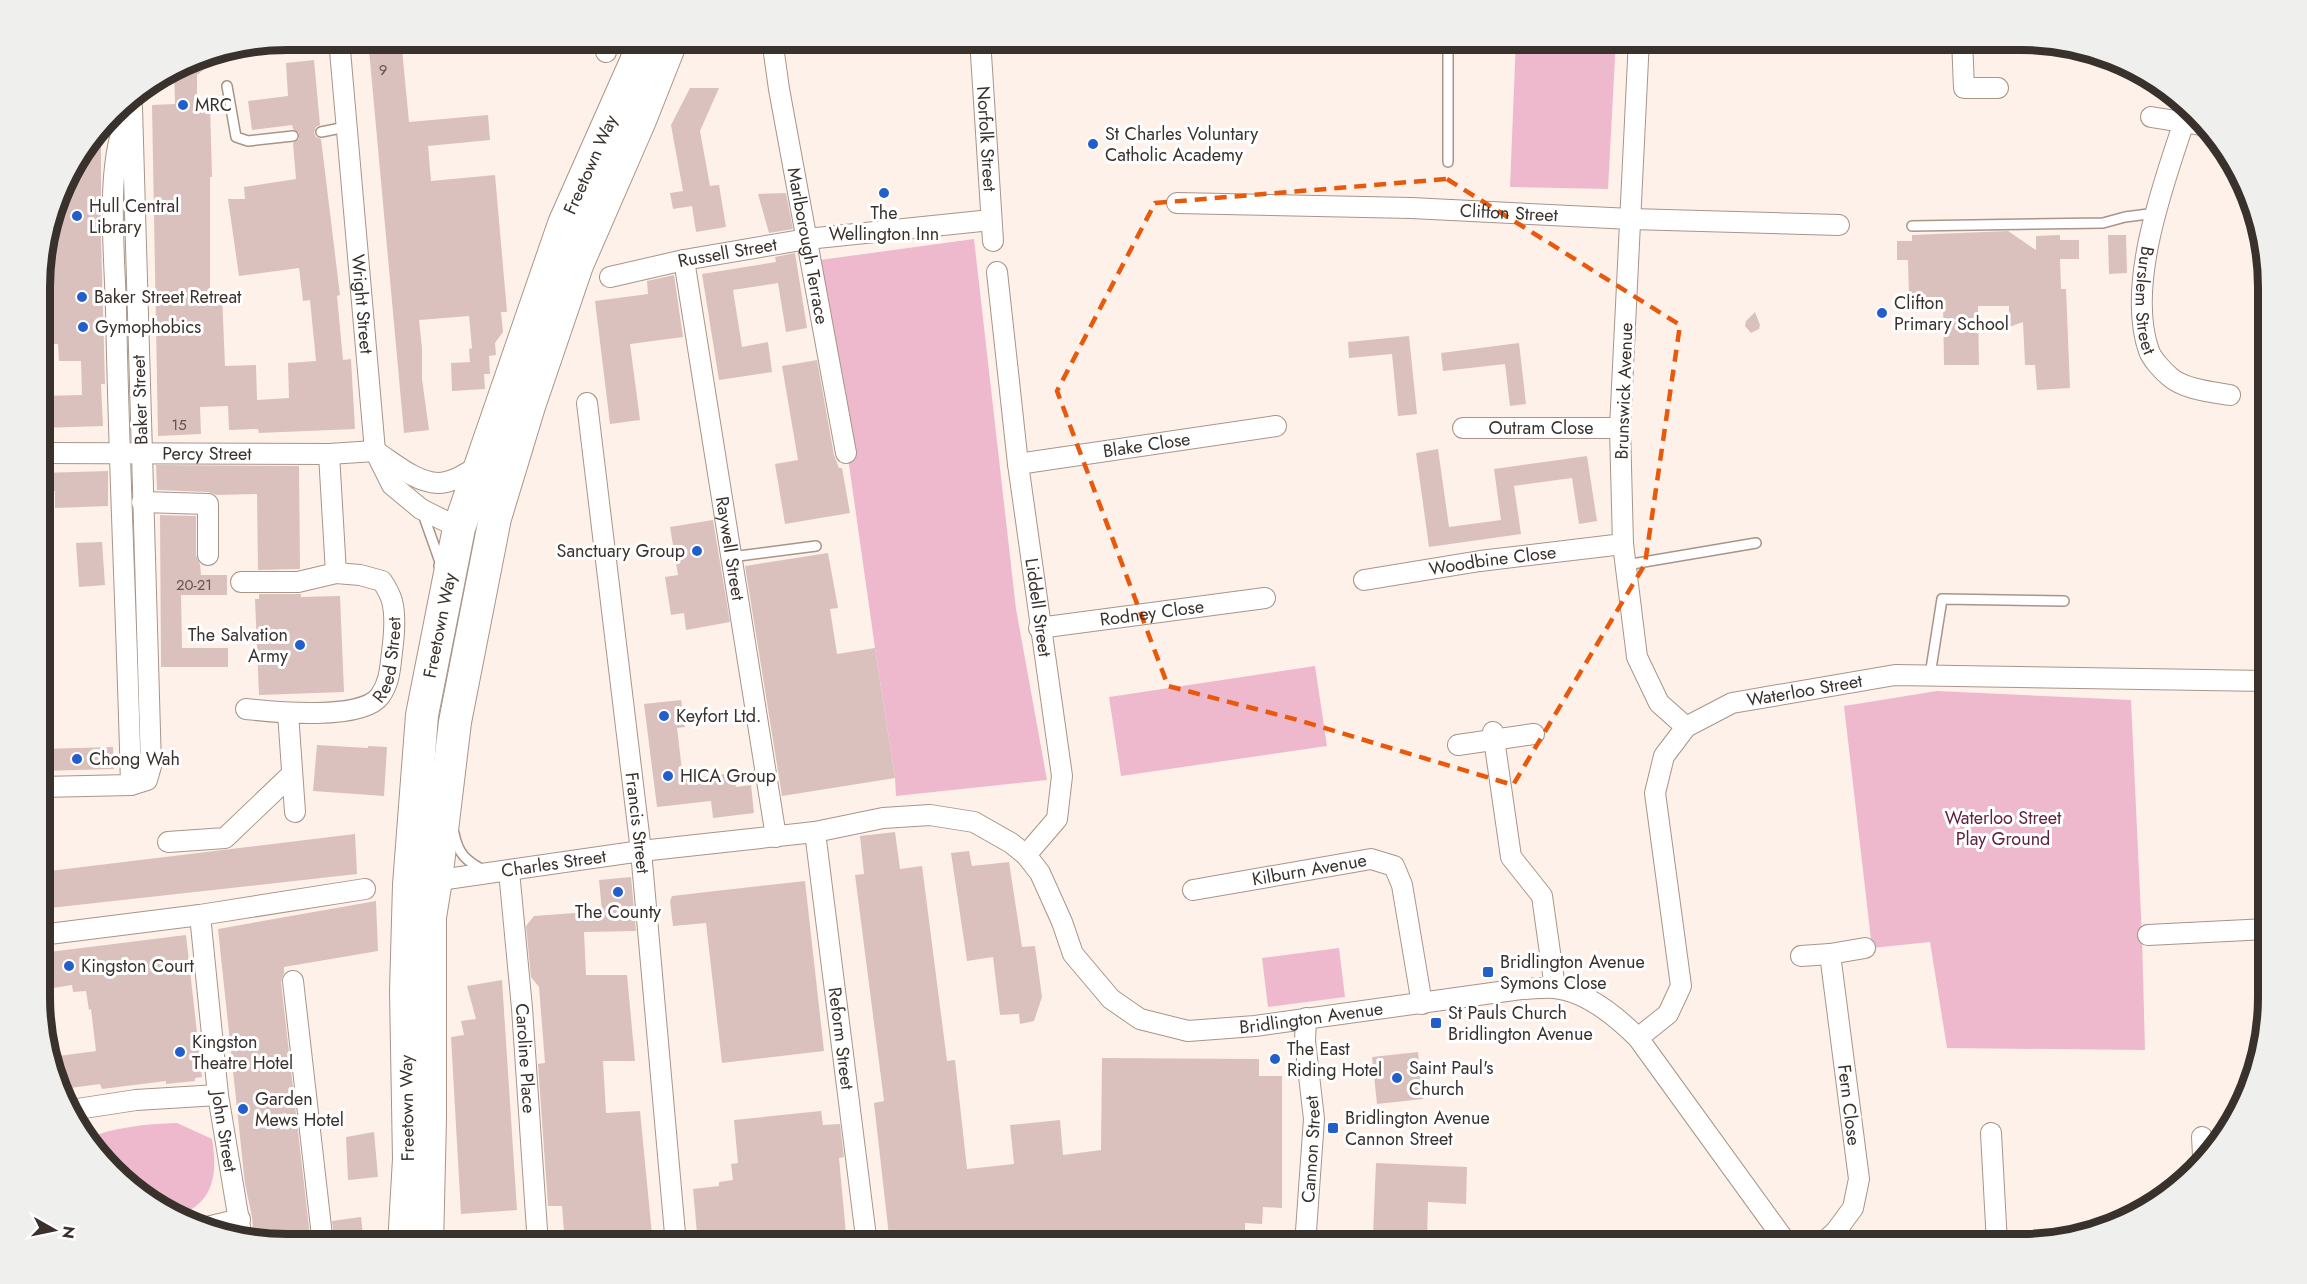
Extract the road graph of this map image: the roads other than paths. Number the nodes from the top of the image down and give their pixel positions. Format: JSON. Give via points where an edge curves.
{"nodes":[{"id":1,"x":340,"y":50,"type":"edge"},
{"id":2,"x":641,"y":50,"type":"edge"},
{"id":3,"x":668,"y":50,"type":"edge"},
{"id":4,"x":774,"y":50,"type":"edge"},
{"id":5,"x":981,"y":50,"type":"edge"},
{"id":6,"x":1448,"y":50,"type":"edge"},
{"id":7,"x":1639,"y":50,"type":"edge"},
{"id":8,"x":1962,"y":50,"type":"edge"},
{"id":9,"x":227,"y":86,"type":"dead end"},
{"id":10,"x":1998,"y":88,"type":"dead end"},
{"id":11,"x":2151,"y":117,"type":"dead end"},
{"id":12,"x":2192,"y":123,"type":"edge"},
{"id":13,"x":346,"y":127,"type":"junction"},
{"id":14,"x":321,"y":132,"type":"dead end"},
{"id":15,"x":293,"y":136,"type":"dead end"},
{"id":16,"x":1448,"y":162,"type":"dead end"},
{"id":17,"x":1177,"y":202,"type":"dead end"},
{"id":18,"x":2156,"y":213,"type":"junction"},
{"id":19,"x":1631,"y":219,"type":"junction"},
{"id":20,"x":991,"y":220,"type":"junction"},
{"id":21,"x":1839,"y":225,"type":"dead end"},
{"id":22,"x":1912,"y":226,"type":"dead end"},
{"id":23,"x":807,"y":239,"type":"junction"},
{"id":24,"x":993,"y":241,"type":"dead end"},
{"id":25,"x":684,"y":260,"type":"junction"},
{"id":26,"x":997,"y":272,"type":"dead end"},
{"id":27,"x":610,"y":278,"type":"dead end"},
{"id":28,"x":2230,"y":395,"type":"dead end"},
{"id":29,"x":587,"y":403,"type":"dead end"},
{"id":30,"x":1276,"y":426,"type":"dead end"},
{"id":31,"x":1463,"y":428,"type":"dead end"},
{"id":32,"x":1620,"y":428,"type":"junction"},
{"id":33,"x":375,"y":451,"type":"junction"},
{"id":34,"x":50,"y":453,"type":"edge"},
{"id":35,"x":142,"y":453,"type":"junction"},
{"id":36,"x":846,"y":453,"type":"dead end"},
{"id":37,"x":118,"y":454,"type":"junction"},
{"id":38,"x":329,"y":454,"type":"junction"},
{"id":39,"x":482,"y":464,"type":"junction"},
{"id":40,"x":1018,"y":464,"type":"junction"},
{"id":41,"x":142,"y":502,"type":"junction"},
{"id":42,"x":421,"y":508,"type":"junction"},
{"id":43,"x":477,"y":523,"type":"junction"},
{"id":44,"x":1756,"y":543,"type":"dead end"},
{"id":45,"x":1623,"y":544,"type":"junction"},
{"id":46,"x":816,"y":546,"type":"dead end"},
{"id":47,"x":208,"y":555,"type":"dead end"},
{"id":48,"x":731,"y":557,"type":"junction"},
{"id":49,"x":1626,"y":565,"type":"junction"},
{"id":50,"x":336,"y":573,"type":"junction"},
{"id":51,"x":438,"y":574,"type":"dead end"},
{"id":52,"x":1364,"y":580,"type":"dead end"},
{"id":53,"x":241,"y":582,"type":"dead end"},
{"id":54,"x":1265,"y":598,"type":"dead end"},
{"id":55,"x":2064,"y":601,"type":"dead end"},
{"id":56,"x":1040,"y":628,"type":"junction"},
{"id":57,"x":419,"y":675,"type":"dead end"},
{"id":58,"x":1930,"y":675,"type":"junction"},
{"id":59,"x":2258,"y":681,"type":"edge"},
{"id":60,"x":246,"y":709,"type":"dead end"},
{"id":61,"x":288,"y":713,"type":"junction"},
{"id":62,"x":1686,"y":727,"type":"junction"},
{"id":63,"x":1534,"y":734,"type":"dead end"},
{"id":64,"x":1493,"y":736,"type":"junction"},
{"id":65,"x":1458,"y":745,"type":"dead end"},
{"id":66,"x":409,"y":746,"type":"dead end"},
{"id":67,"x":408,"y":758,"type":"dead end"},
{"id":68,"x":292,"y":774,"type":"junction"},
{"id":69,"x":130,"y":785,"type":"junction"},
{"id":70,"x":50,"y":787,"type":"edge"},
{"id":71,"x":416,"y":793,"type":"junction"},
{"id":72,"x":446,"y":795,"type":"junction"},
{"id":73,"x":295,"y":812,"type":"dead end"},
{"id":74,"x":814,"y":832,"type":"junction"},
{"id":75,"x":776,"y":837,"type":"junction"},
{"id":76,"x":168,"y":843,"type":"dead end"},
{"id":77,"x":641,"y":851,"type":"junction"},
{"id":78,"x":1026,"y":855,"type":"junction"},
{"id":79,"x":499,"y":872,"type":"junction"},
{"id":80,"x":423,"y":882,"type":"junction"},
{"id":81,"x":365,"y":889,"type":"dead end"},
{"id":82,"x":1193,"y":890,"type":"dead end"},
{"id":83,"x":200,"y":915,"type":"junction"},
{"id":84,"x":2258,"y":930,"type":"edge"},
{"id":85,"x":50,"y":934,"type":"edge"},
{"id":86,"x":2148,"y":935,"type":"dead end"},
{"id":87,"x":1865,"y":948,"type":"dead end"},
{"id":88,"x":1830,"y":954,"type":"junction"},
{"id":89,"x":1800,"y":956,"type":"dead end"},
{"id":90,"x":293,"y":981,"type":"dead end"},
{"id":91,"x":1555,"y":988,"type":"junction"},
{"id":92,"x":1422,"y":1004,"type":"junction"},
{"id":93,"x":1306,"y":1018,"type":"junction"},
{"id":94,"x":1638,"y":1038,"type":"junction"},
{"id":95,"x":218,"y":1095,"type":"junction"},
{"id":96,"x":78,"y":1109,"type":"edge"},
{"id":97,"x":1991,"y":1133,"type":"dead end"},
{"id":98,"x":240,"y":1219,"type":"junction"},
{"id":99,"x":218,"y":1224,"type":"edge"},
{"id":100,"x":241,"y":1230,"type":"edge"},
{"id":101,"x":323,"y":1234,"type":"edge"},
{"id":102,"x":405,"y":1234,"type":"edge"},
{"id":103,"x":427,"y":1234,"type":"edge"},
{"id":104,"x":537,"y":1234,"type":"edge"},
{"id":105,"x":675,"y":1234,"type":"edge"},
{"id":106,"x":866,"y":1234,"type":"edge"},
{"id":107,"x":1306,"y":1234,"type":"edge"},
{"id":108,"x":1780,"y":1234,"type":"edge"},
{"id":109,"x":1833,"y":1234,"type":"edge"},
{"id":110,"x":1996,"y":1234,"type":"edge"}],
"edges":[{"from":1,"to":13,"type":"street","name":"Wright Street"},
{"from":2,"to":39,"type":"highway","name":"Freetown Way","via":[[564,224]]},
{"from":3,"to":43,"type":"highway","name":"Freetown Way","via":[[577,265],[529,406]]},
{"from":4,"to":23,"type":"street","name":"Marlborough Terrace"},
{"from":5,"to":20,"type":"street","name":"Norfolk Street"},
{"from":6,"to":16,"type":"lane"},
{"from":7,"to":19,"type":"street","name":"Brunswick Avenue"},
{"from":8,"to":10,"type":"street","via":[[1964,88]]},
{"from":9,"to":15,"type":"lane","via":[[236,137],[249,141]]},
{"from":11,"to":12,"type":"street"},
{"from":12,"to":18,"type":"street","name":"Burslem Street"},
{"from":13,"to":14,"type":"lane"},
{"from":13,"to":33,"type":"street","name":"Wright Street"},
{"from":17,"to":19,"type":"street","name":"Clifton Street"},
{"from":18,"to":22,"type":"lane","via":[[2103,223]]},
{"from":18,"to":28,"type":"street","name":"Burslem Street","via":[[2144,269],[2142,320],[2150,353],[2170,378],[2200,390]]},
{"from":19,"to":21,"type":"street","name":"Clifton Street"},
{"from":19,"to":32,"type":"street","name":"Brunswick Avenue"},
{"from":20,"to":23,"type":"street","name":"Russell Street"},
{"from":20,"to":24,"type":"street","name":"Norfolk Street"},
{"from":23,"to":25,"type":"street","name":"Russell Street"},
{"from":23,"to":36,"type":"street","name":"Marlborough Terrace"},
{"from":25,"to":27,"type":"street","name":"Russell Street"},
{"from":25,"to":48,"type":"street","name":"Raywell Street"},
{"from":26,"to":40,"type":"street","name":"Liddell Street"},
{"from":29,"to":77,"type":"street","name":"Francis Street"},
{"from":30,"to":40,"type":"street","name":"Blake Close"},
{"from":31,"to":32,"type":"street","name":"Outram Close"},
{"from":32,"to":45,"type":"street","name":"Brunswick Avenue"},
{"from":33,"to":38,"type":"street","name":"Percy Street"},
{"from":33,"to":39,"type":"street","via":[[415,476],[439,483]]},
{"from":33,"to":42,"type":"street","name":"Wright Street","via":[[392,485]]},
{"from":34,"to":37,"type":"street","name":"Percy Street"},
{"from":35,"to":37,"type":"street","name":"Percy Street"},
{"from":35,"to":37,"type":"street","name":"Baker Street","via":[[132,107],[121,128],[115,161]]},
{"from":35,"to":38,"type":"street","name":"Percy Street"},
{"from":35,"to":41,"type":"street","name":"Baker Street"},
{"from":37,"to":69,"type":"street","name":"Baker Street"},
{"from":38,"to":50,"type":"street"},
{"from":39,"to":43,"type":"highway","name":"Freetown Way"},
{"from":40,"to":56,"type":"street","name":"Liddell Street"},
{"from":41,"to":47,"type":"street","via":[[208,504]]},
{"from":41,"to":69,"type":"street","name":"Baker Street","via":[[151,766],[147,780]]},
{"from":42,"to":43,"type":"street","name":"Wright Street"},
{"from":42,"to":51,"type":"lane","via":[[440,562]]},
{"from":43,"to":71,"type":"highway","name":"Freetown Way","via":[[422,715]]},
{"from":43,"to":72,"type":"highway","name":"Freetown Way"},
{"from":44,"to":49,"type":"lane"},
{"from":45,"to":49,"type":"street","name":"Brunswick Avenue"},
{"from":45,"to":52,"type":"street","name":"Woodbine Close"},
{"from":46,"to":48,"type":"lane"},
{"from":48,"to":75,"type":"street","name":"Raywell Street"},
{"from":49,"to":62,"type":"street","name":"Brunswick Avenue","via":[[1637,657],[1659,703]]},
{"from":50,"to":53,"type":"street","via":[[298,582]]},
{"from":50,"to":61,"type":"street","name":"Reed Street","via":[[382,580],[392,602],[389,680],[379,698],[362,708]]},
{"from":54,"to":56,"type":"street","name":"Rodney Close"},
{"from":55,"to":58,"type":"lane","via":[[1942,599]]},
{"from":56,"to":78,"type":"street","name":"Liddell Street","via":[[1062,776],[1057,819]]},
{"from":57,"to":66,"type":"lane"},
{"from":58,"to":59,"type":"street","name":"Waterloo Street"},
{"from":58,"to":62,"type":"street","name":"Waterloo Street","via":[[1895,675],[1732,703]]},
{"from":60,"to":61,"type":"street","name":"Reed Street"},
{"from":61,"to":68,"type":"street"},
{"from":62,"to":94,"type":"street","name":"Waterloo Street","via":[[1664,756],[1655,793],[1681,986],[1668,1014]]},
{"from":63,"to":64,"type":"street"},
{"from":64,"to":65,"type":"street"},
{"from":64,"to":91,"type":"street","via":[[1510,856],[1542,896]]},
{"from":67,"to":71,"type":"lane"},
{"from":68,"to":73,"type":"street"},
{"from":68,"to":76,"type":"street","via":[[225,838]]},
{"from":69,"to":70,"type":"street"},
{"from":71,"to":80,"type":"highway","name":"Freetown Way"},
{"from":72,"to":79,"type":"lane","via":[[457,848],[472,864]]},
{"from":72,"to":80,"type":"highway","name":"Freetown Way"},
{"from":74,"to":75,"type":"street","name":"Charles Street"},
{"from":74,"to":78,"type":"street","name":"Bridlington Avenue","via":[[883,818],[930,814],[974,822]]},
{"from":74,"to":106,"type":"street","name":"Reform Street"},
{"from":75,"to":77,"type":"street","name":"Charles Street"},
{"from":77,"to":79,"type":"street","name":"Charles Street"},
{"from":77,"to":105,"type":"street","name":"Francis Street"},
{"from":78,"to":93,"type":"street","name":"Bridlington Avenue","via":[[1040,873],[1073,954],[1111,999],[1140,1018],[1188,1031]]},
{"from":79,"to":80,"type":"street","name":"Charles Street"},
{"from":79,"to":104,"type":"street","name":"Caroline Place","via":[[522,1008]]},
{"from":80,"to":102,"type":"highway","name":"Freetown Way","via":[[406,991],[409,1159]]},
{"from":80,"to":103,"type":"highway","name":"Freetown Way","via":[[430,917]]},
{"from":81,"to":83,"type":"street"},
{"from":82,"to":92,"type":"street","name":"Kilburn Avenue","via":[[1371,859],[1394,866],[1402,885]]},
{"from":83,"to":85,"type":"street"},
{"from":83,"to":95,"type":"street","name":"John Street"},
{"from":84,"to":86,"type":"street"},
{"from":87,"to":88,"type":"street"},
{"from":88,"to":89,"type":"street"},
{"from":88,"to":109,"type":"street","name":"Fern Close","via":[[1859,1179],[1853,1208]]},
{"from":90,"to":101,"type":"street"},
{"from":91,"to":92,"type":"street","name":"Bridlington Avenue","via":[[1521,989]]},
{"from":91,"to":94,"type":"street","name":"Bridlington Avenue","via":[[1581,995]]},
{"from":92,"to":93,"type":"street","name":"Bridlington Avenue"},
{"from":93,"to":107,"type":"street","name":"Cannon Street","via":[[1314,1119]]},
{"from":94,"to":108,"type":"street","name":"Bridlington Avenue"},
{"from":95,"to":96,"type":"street","via":[[136,1100]]},
{"from":95,"to":98,"type":"street","name":"John Street"},
{"from":97,"to":110,"type":"street"},
{"from":98,"to":99,"type":"street"},
{"from":98,"to":100,"type":"street","name":"John Street"}]}
